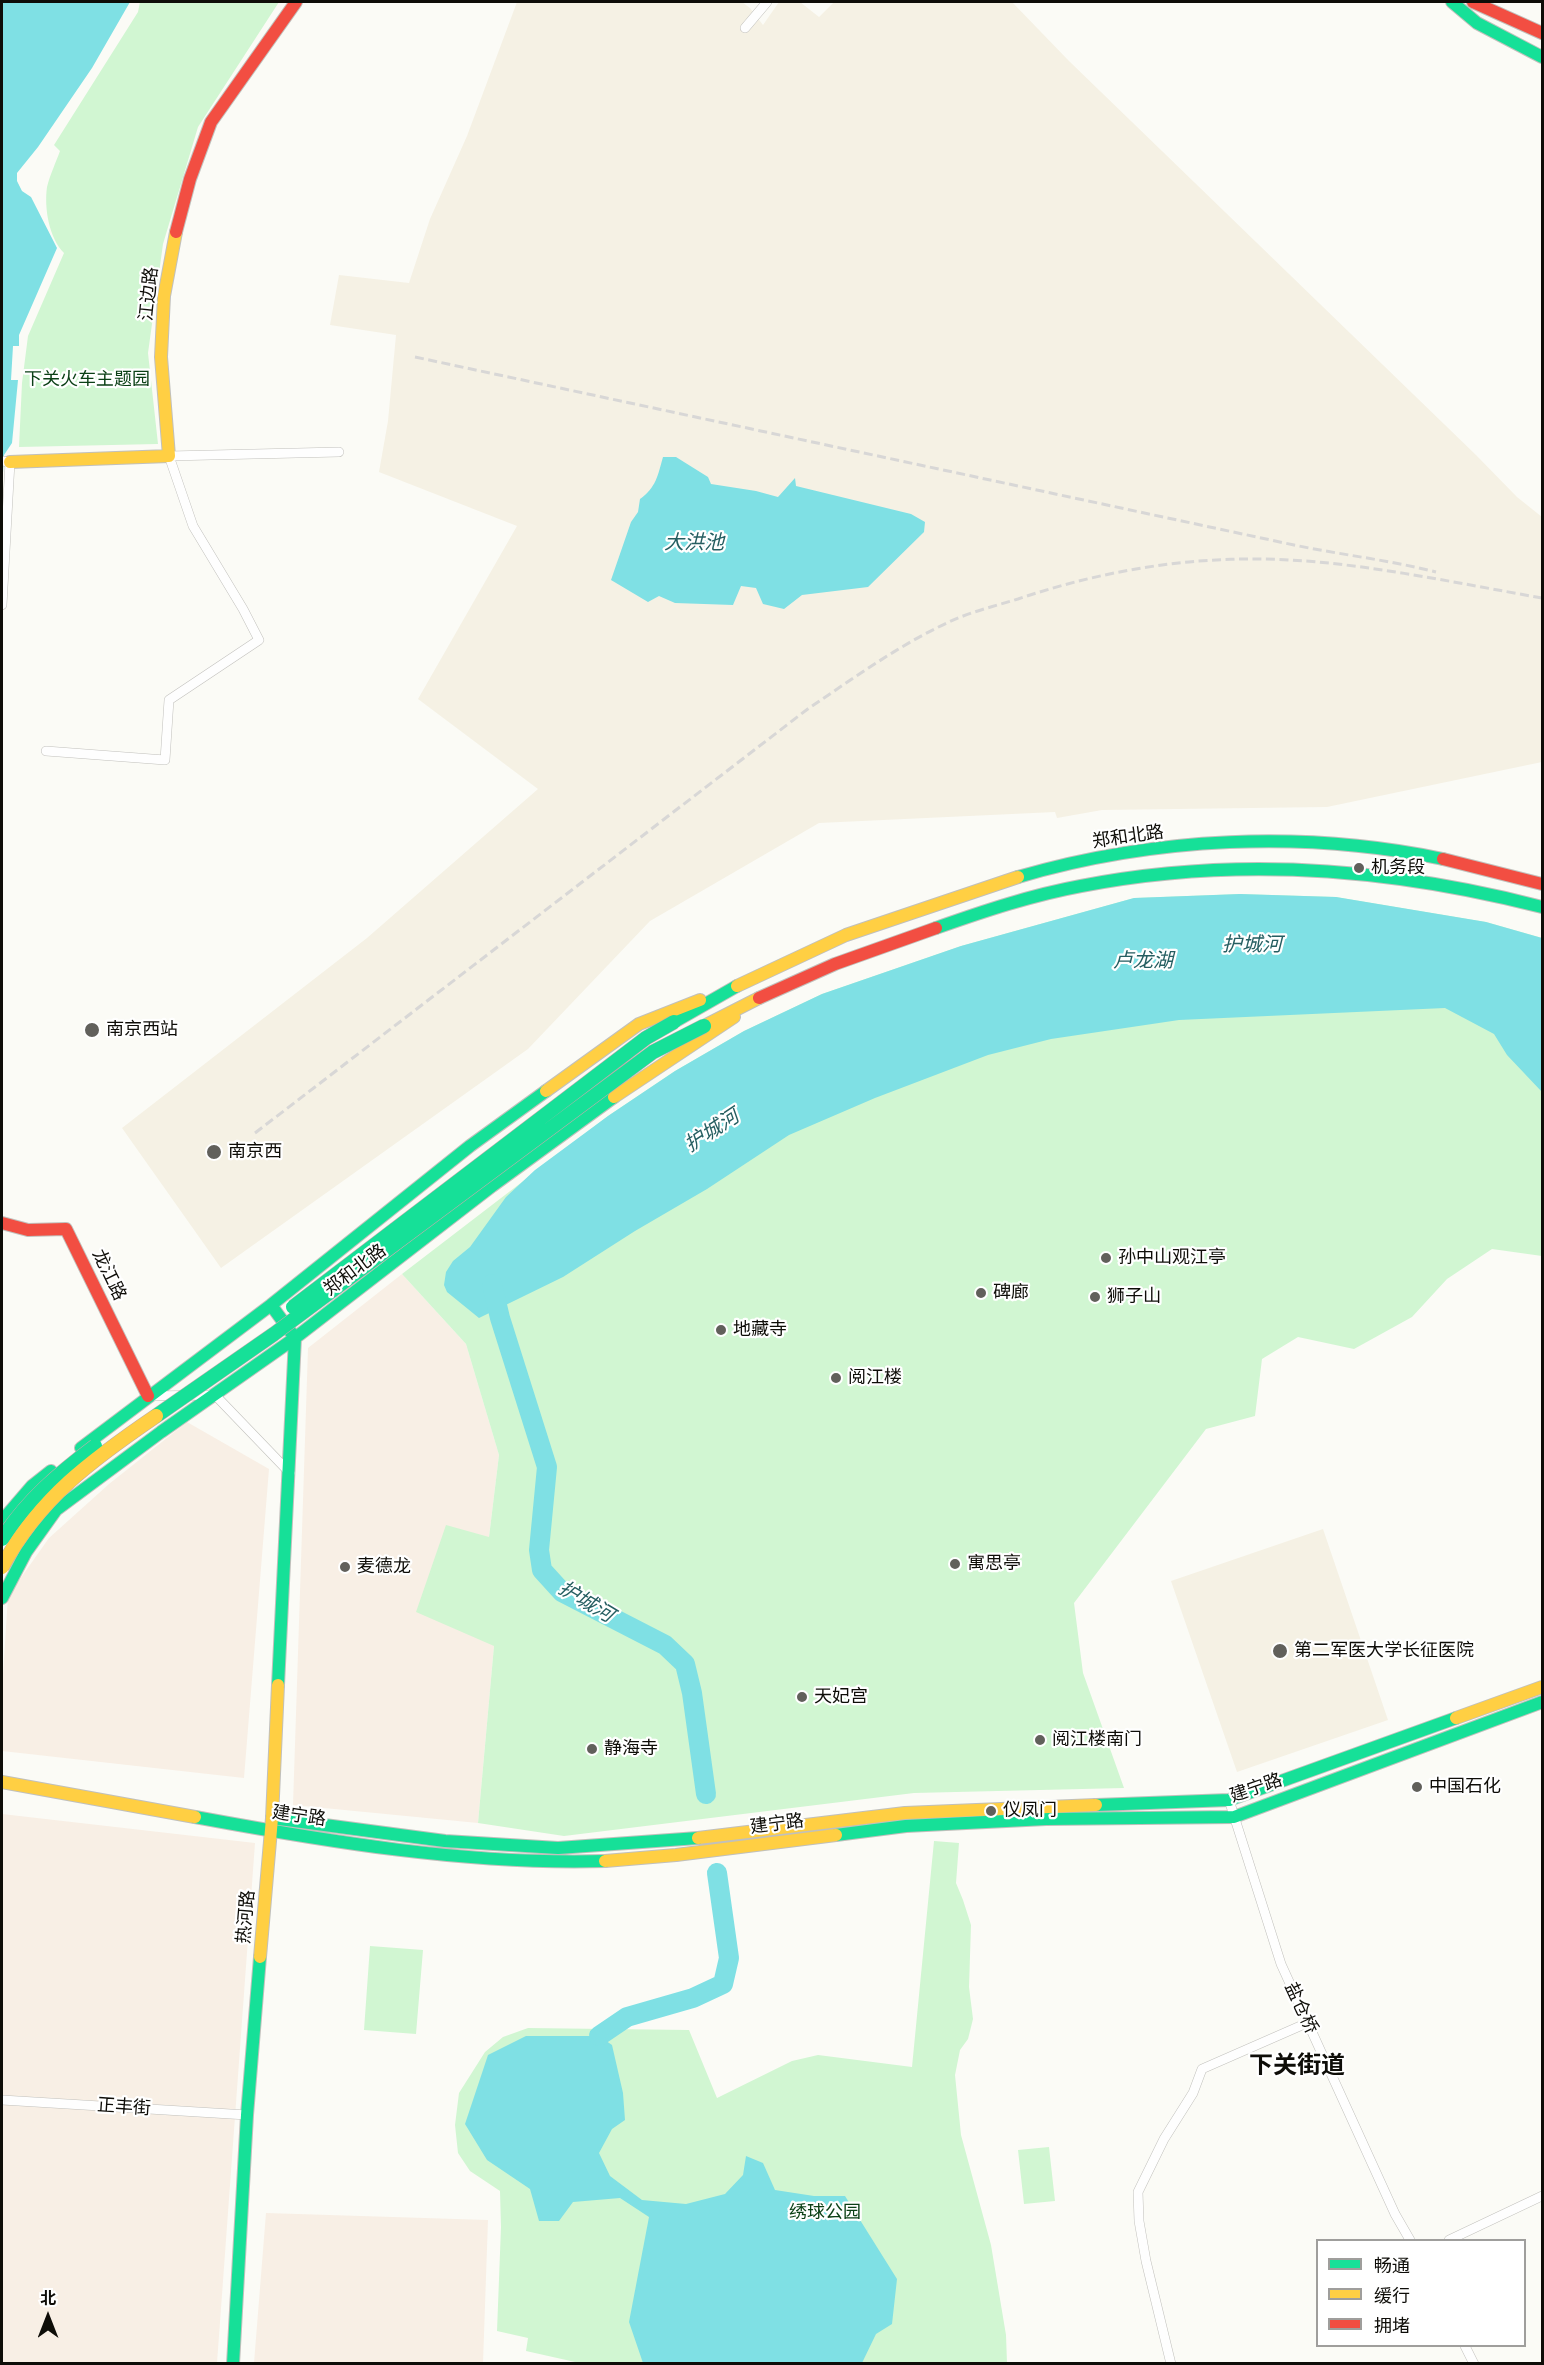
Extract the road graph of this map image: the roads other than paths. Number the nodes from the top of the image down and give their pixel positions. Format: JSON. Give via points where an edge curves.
{"nodes":[{"id":1,"x":296,"y":2,"type":"edge"},
{"id":2,"x":767,"y":2,"type":"edge"},
{"id":3,"x":1452,"y":2,"type":"edge"},
{"id":4,"x":1473,"y":2,"type":"edge"},
{"id":5,"x":745,"y":28,"type":"dead end"},
{"id":6,"x":1542,"y":33,"type":"edge"},
{"id":7,"x":1542,"y":57,"type":"edge"},
{"id":8,"x":339,"y":452,"type":"dead end"},
{"id":9,"x":169,"y":456,"type":"junction"},
{"id":10,"x":6,"y":461,"type":"edge"},
{"id":11,"x":2,"y":605,"type":"edge"},
{"id":12,"x":46,"y":751,"type":"dead end"},
{"id":13,"x":1542,"y":884,"type":"edge"},
{"id":14,"x":1542,"y":907,"type":"edge"},
{"id":15,"x":737,"y":986,"type":"junction"},
{"id":16,"x":759,"y":998,"type":"junction"},
{"id":17,"x":2,"y":1223,"type":"edge"},
{"id":18,"x":271,"y":1305,"type":"junction"},
{"id":19,"x":295,"y":1338,"type":"junction"},
{"id":20,"x":215,"y":1395,"type":"junction"},
{"id":21,"x":148,"y":1396,"type":"junction"},
{"id":22,"x":290,"y":1473,"type":"junction"},
{"id":23,"x":2,"y":1521,"type":"edge"},
{"id":24,"x":2,"y":1539,"type":"edge"},
{"id":25,"x":2,"y":1567,"type":"edge"},
{"id":26,"x":2,"y":1598,"type":"edge"},
{"id":27,"x":1542,"y":1687,"type":"edge"},
{"id":28,"x":1542,"y":1702,"type":"edge"},
{"id":29,"x":2,"y":1782,"type":"edge"},
{"id":30,"x":1229,"y":1800,"type":"junction"},
{"id":31,"x":1234,"y":1817,"type":"junction"},
{"id":32,"x":272,"y":1825,"type":"junction"},
{"id":33,"x":1307,"y":2023,"type":"junction"},
{"id":34,"x":2,"y":2100,"type":"edge"},
{"id":35,"x":247,"y":2115,"type":"junction"},
{"id":36,"x":1542,"y":2196,"type":"edge"},
{"id":37,"x":1409,"y":2239,"type":"edge"},
{"id":38,"x":1453,"y":2239,"type":"edge"},
{"id":39,"x":1466,"y":2347,"type":"edge"},
{"id":40,"x":233,"y":2364,"type":"edge"},
{"id":41,"x":1171,"y":2364,"type":"edge"},
{"id":42,"x":1474,"y":2364,"type":"edge"}],
"edges":[{"from":1,"to":9,"type":"main road","name":"江边路","via":[[211,122],[190,178],[164,296],[161,357]]},
{"from":2,"to":5,"type":"street"},
{"from":3,"to":7,"type":"main road","via":[[1477,23]]},
{"from":4,"to":6,"type":"main road"},
{"from":8,"to":9,"type":"street"},
{"from":9,"to":10,"type":"main road"},
{"from":9,"to":12,"type":"street","via":[[193,526],[259,640],[169,700],[165,760]]},
{"from":10,"to":11,"type":"street"},
{"from":13,"to":15,"type":"main road","name":"郑和北路","via":[[1419,855],[1342,845],[1169,848],[1092,860],[989,886],[837,938]]},
{"from":14,"to":16,"type":"main road","name":"郑和北路","via":[[1392,876],[1250,868],[1171,873],[1101,882],[993,908],[844,960]]},
{"from":15,"to":18,"type":"main road","name":"郑和北路","via":[[639,1024],[470,1146]]},
{"from":15,"to":24,"type":"main road","name":"郑和北路","bridge":true,"via":[[638,1045],[262,1331],[70,1464],[12,1520]]},
{"from":16,"to":19,"type":"main road","name":"郑和北路","via":[[492,1186]]},
{"from":16,"to":25,"type":"main road","name":"郑和北路","bridge":true,"via":[[653,1052],[262,1343],[119,1440],[50,1498],[7,1554]]},
{"from":17,"to":21,"type":"main road","name":"龙江路","via":[[28,1230],[66,1229]]},
{"from":18,"to":19,"type":"main road"},
{"from":18,"to":21,"type":"main road","name":"郑和北路"},
{"from":19,"to":20,"type":"main road","name":"郑和北路"},
{"from":19,"to":22,"type":"main road","name":"热河路"},
{"from":20,"to":21,"type":"street"},
{"from":20,"to":22,"type":"street"},
{"from":20,"to":26,"type":"main road","name":"郑和北路","via":[[56,1510],[26,1552]]},
{"from":21,"to":23,"type":"main road","name":"郑和北路","via":[[32,1486]]},
{"from":22,"to":32,"type":"main road","name":"热河路"},
{"from":27,"to":30,"type":"main road","name":"建宁路"},
{"from":28,"to":31,"type":"main road","name":"建宁路"},
{"from":29,"to":32,"type":"main road","name":"建宁路"},
{"from":30,"to":31,"type":"street","name":"盐仓桥"},
{"from":30,"to":32,"type":"main road","name":"建宁路","via":[[905,1813],[674,1841],[569,1848]]},
{"from":31,"to":32,"type":"main road","name":"建宁路","via":[[1046,1819],[906,1826],[676,1855],[557,1862],[443,1855]]},
{"from":31,"to":33,"type":"street","name":"盐仓桥","via":[[1281,1964]]},
{"from":32,"to":35,"type":"main road","name":"热河路"},
{"from":33,"to":37,"type":"street","name":"盐仓桥"},
{"from":33,"to":41,"type":"street","via":[[1202,2069],[1193,2093],[1164,2139],[1138,2192],[1146,2261]]},
{"from":34,"to":35,"type":"street","name":"正丰街"},
{"from":35,"to":40,"type":"main road","name":"热河路"},
{"from":36,"to":38,"type":"street"},
{"from":39,"to":42,"type":"street"}]}
